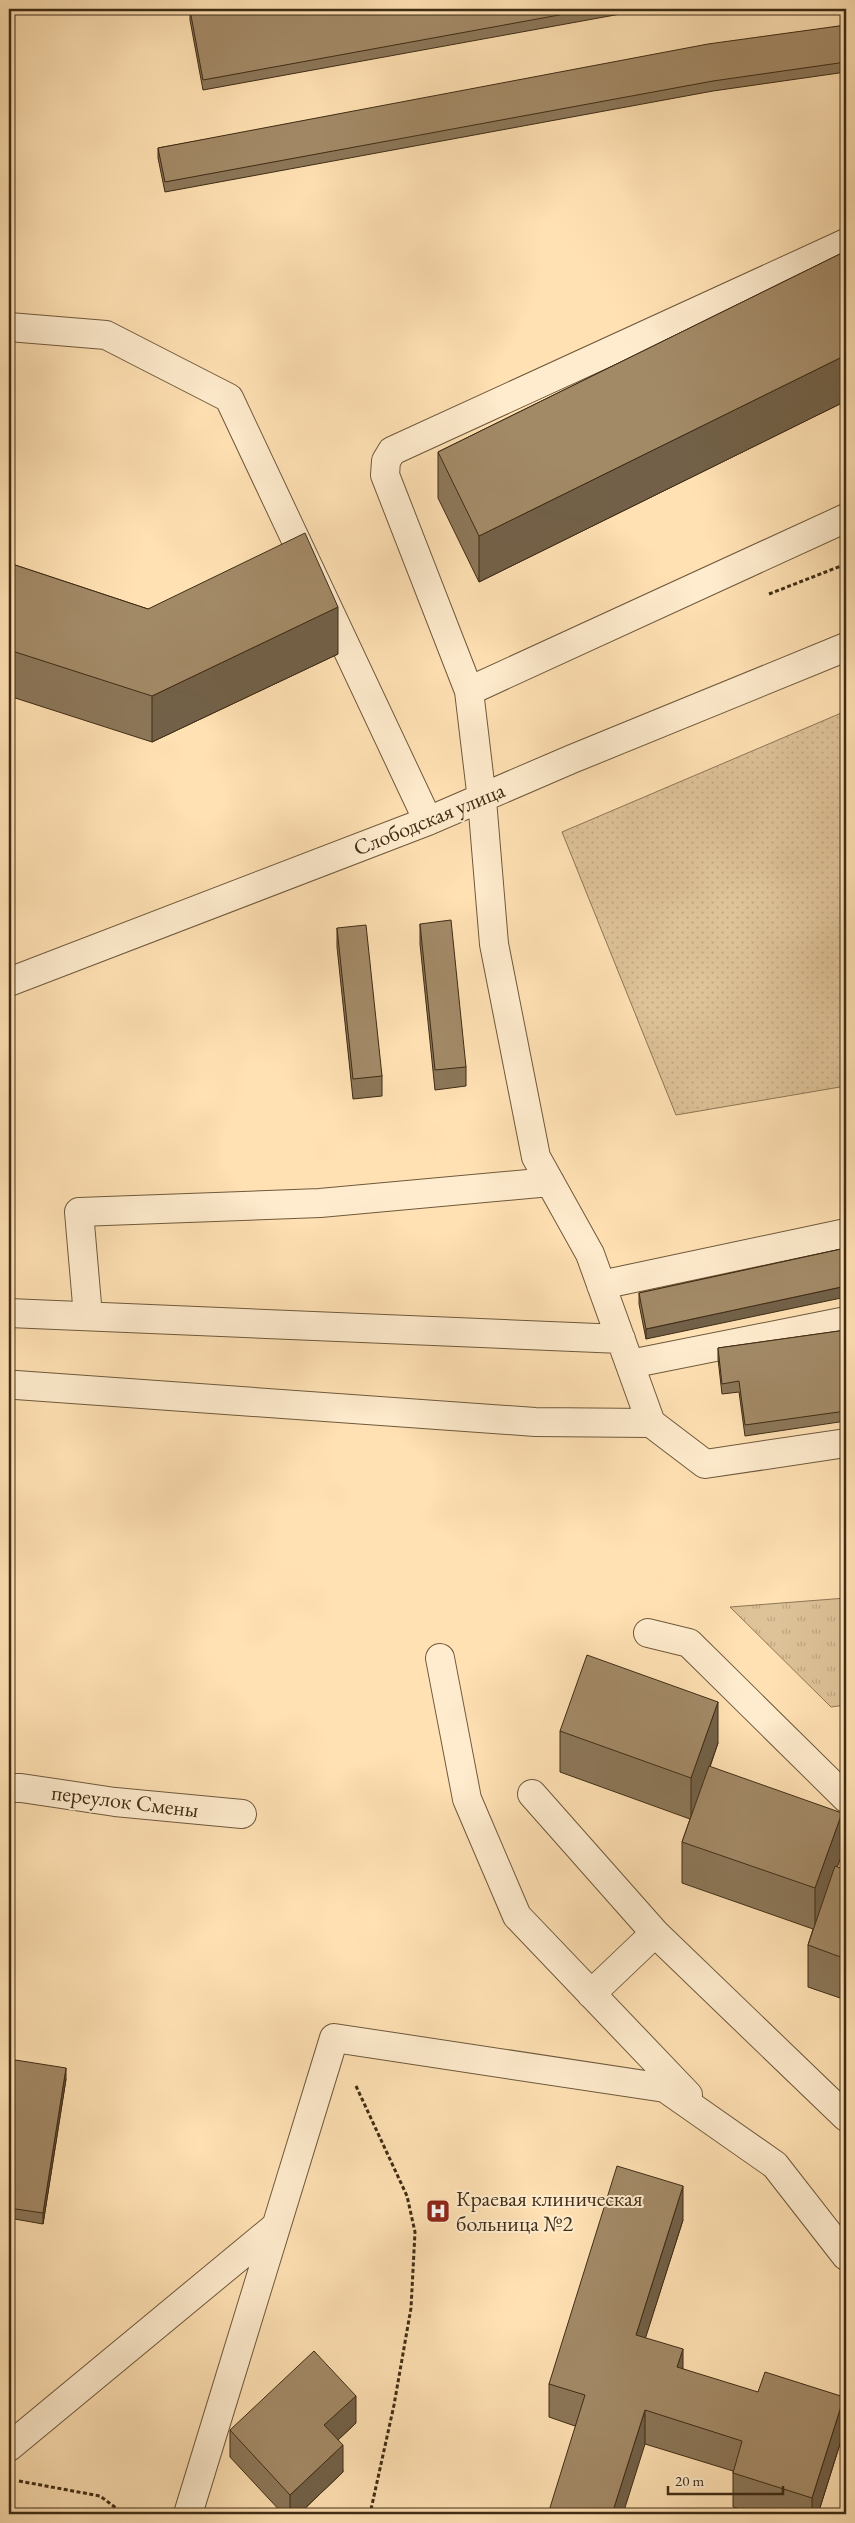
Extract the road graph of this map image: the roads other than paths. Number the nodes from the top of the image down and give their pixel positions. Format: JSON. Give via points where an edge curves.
{"nodes":[{"id":1,"x":846,"y":243,"type":"edge"},
{"id":2,"x":9,"y":327,"type":"edge"},
{"id":3,"x":846,"y":518,"type":"edge"},
{"id":4,"x":846,"y":646,"type":"edge"},
{"id":5,"x":469,"y":690,"type":"junction"},
{"id":6,"x":482,"y":800,"type":"junction"},
{"id":7,"x":428,"y":821,"type":"junction"},
{"id":8,"x":9,"y":982,"type":"edge"},
{"id":9,"x":550,"y":1182,"type":"junction"},
{"id":10,"x":846,"y":1233,"type":"edge"},
{"id":11,"x":601,"y":1285,"type":"junction"},
{"id":12,"x":9,"y":1313,"type":"edge"},
{"id":13,"x":88,"y":1316,"type":"junction"},
{"id":14,"x":846,"y":1321,"type":"edge"},
{"id":15,"x":625,"y":1351,"type":"junction"},
{"id":16,"x":16,"y":1385,"type":"dead end"},
{"id":17,"x":651,"y":1423,"type":"junction"},
{"id":18,"x":846,"y":1443,"type":"edge"},
{"id":19,"x":648,"y":1632,"type":"dead end"},
{"id":20,"x":440,"y":1658,"type":"dead end"},
{"id":21,"x":9,"y":1788,"type":"edge"},
{"id":22,"x":532,"y":1794,"type":"dead end"},
{"id":23,"x":846,"y":1798,"type":"edge"},
{"id":24,"x":242,"y":1814,"type":"dead end"},
{"id":25,"x":655,"y":1933,"type":"junction"},
{"id":26,"x":591,"y":1994,"type":"junction"},
{"id":27,"x":846,"y":2117,"type":"edge"},
{"id":28,"x":717,"y":2124,"type":"junction"},
{"id":29,"x":275,"y":2227,"type":"junction"},
{"id":30,"x":842,"y":2242,"type":"edge"},
{"id":31,"x":9,"y":2447,"type":"edge"},
{"id":32,"x":188,"y":2514,"type":"edge"}],
"edges":[{"from":1,"to":5,"type":"street","via":[[392,451],[386,461],[385,475]]},
{"from":2,"to":7,"type":"street","via":[[106,335],[229,398]]},
{"from":3,"to":5,"type":"street"},
{"from":4,"to":6,"type":"street","name":"Слободская улица","via":[[572,759]]},
{"from":5,"to":6,"type":"street"},
{"from":6,"to":7,"type":"street","name":"Слободская улица"},
{"from":6,"to":9,"type":"street","via":[[494,944],[536,1157]]},
{"from":7,"to":8,"type":"street","name":"Слободская улица"},
{"from":9,"to":11,"type":"street","via":[[590,1254]]},
{"from":9,"to":13,"type":"street","via":[[320,1203],[79,1212]]},
{"from":10,"to":11,"type":"street"},
{"from":11,"to":15,"type":"street"},
{"from":12,"to":13,"type":"street"},
{"from":13,"to":15,"type":"street"},
{"from":14,"to":15,"type":"street"},
{"from":15,"to":17,"type":"street"},
{"from":16,"to":17,"type":"street","via":[[535,1422]]},
{"from":17,"to":18,"type":"street","via":[[705,1464]]},
{"from":19,"to":23,"type":"street","via":[[689,1643]]},
{"from":20,"to":26,"type":"street","via":[[467,1799],[517,1916]]},
{"from":21,"to":24,"type":"street","name":"переулок Смены"},
{"from":22,"to":25,"type":"street"},
{"from":25,"to":26,"type":"street"},
{"from":25,"to":27,"type":"street"},
{"from":26,"to":28,"type":"street"},
{"from":28,"to":29,"type":"street","via":[[665,2088],[334,2038]]},
{"from":28,"to":30,"type":"street","via":[[775,2165]]},
{"from":29,"to":31,"type":"street"},
{"from":29,"to":32,"type":"street"}]}
